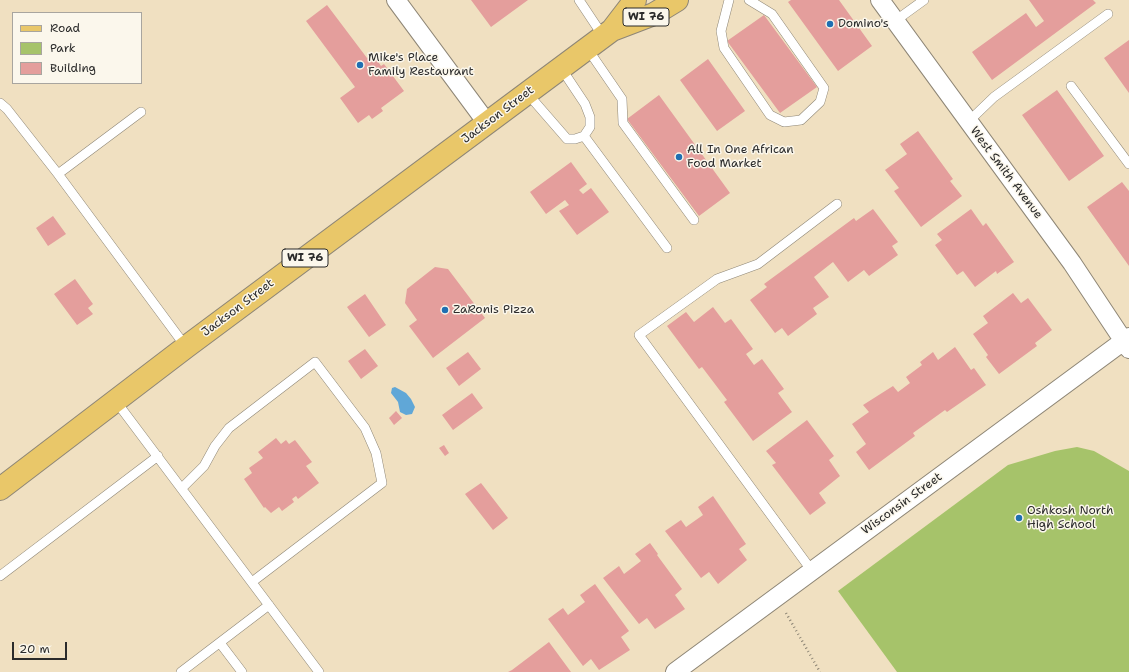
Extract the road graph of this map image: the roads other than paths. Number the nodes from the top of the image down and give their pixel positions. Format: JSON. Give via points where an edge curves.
{"nodes":[{"id":1,"x":396,"y":0,"type":"edge"},
{"id":2,"x":578,"y":0,"type":"edge"},
{"id":3,"x":635,"y":0,"type":"edge"},
{"id":4,"x":677,"y":0,"type":"edge"},
{"id":5,"x":729,"y":0,"type":"edge"},
{"id":6,"x":749,"y":0,"type":"edge"},
{"id":7,"x":880,"y":0,"type":"edge"},
{"id":8,"x":924,"y":0,"type":"edge"},
{"id":9,"x":1108,"y":14,"type":"dead end"},
{"id":10,"x":895,"y":21,"type":"junction"},
{"id":11,"x":601,"y":38,"type":"junction"},
{"id":12,"x":562,"y":68,"type":"junction"},
{"id":13,"x":1071,"y":86,"type":"dead end"},
{"id":14,"x":527,"y":93,"type":"junction"},
{"id":15,"x":0,"y":103,"type":"edge"},
{"id":16,"x":140,"y":112,"type":"dead end"},
{"id":17,"x":968,"y":122,"type":"junction"},
{"id":18,"x":487,"y":123,"type":"junction"},
{"id":19,"x":584,"y":136,"type":"junction"},
{"id":20,"x":1129,"y":164,"type":"edge"},
{"id":21,"x":58,"y":174,"type":"junction"},
{"id":22,"x":836,"y":204,"type":"dead end"},
{"id":23,"x":694,"y":220,"type":"dead end"},
{"id":24,"x":667,"y":248,"type":"dead end"},
{"id":25,"x":1127,"y":342,"type":"edge"},
{"id":26,"x":186,"y":347,"type":"junction"},
{"id":27,"x":115,"y":400,"type":"junction"},
{"id":28,"x":158,"y":456,"type":"junction"},
{"id":29,"x":182,"y":488,"type":"junction"},
{"id":30,"x":0,"y":489,"type":"edge"},
{"id":31,"x":812,"y":571,"type":"junction"},
{"id":32,"x":0,"y":576,"type":"edge"},
{"id":33,"x":252,"y":582,"type":"junction"},
{"id":34,"x":269,"y":605,"type":"junction"},
{"id":35,"x":220,"y":643,"type":"junction"},
{"id":36,"x":186,"y":671,"type":"edge"},
{"id":37,"x":242,"y":672,"type":"edge"},
{"id":38,"x":319,"y":672,"type":"edge"},
{"id":39,"x":675,"y":672,"type":"edge"}],
"edges":[{"from":1,"to":18,"type":"street"},
{"from":2,"to":11,"type":"lane"},
{"from":3,"to":11,"type":"main road","name":"Jackson Street"},
{"from":4,"to":11,"type":"main road","name":"Jackson Street","number":"WI 76","via":[[654,14]]},
{"from":5,"to":6,"type":"lane","via":[[722,31],[724,48],[770,115],[784,122],[801,120],[820,102],[824,88],[772,14]]},
{"from":7,"to":10,"type":"street","name":"West Smith Avenue"},
{"from":8,"to":10,"type":"lane"},
{"from":9,"to":17,"type":"lane","via":[[994,97]]},
{"from":10,"to":17,"type":"street","name":"West Smith Avenue"},
{"from":11,"to":12,"type":"main road","name":"Jackson Street","number":"WI 76"},
{"from":11,"to":23,"type":"lane","via":[[622,98],[623,123]]},
{"from":12,"to":14,"type":"main road","name":"Jackson Street","number":"WI 76"},
{"from":12,"to":19,"type":"lane","via":[[585,104],[590,117],[590,127]]},
{"from":13,"to":20,"type":"lane"},
{"from":14,"to":18,"type":"main road","name":"Jackson Street","number":"WI 76"},
{"from":14,"to":19,"type":"lane","via":[[567,139]]},
{"from":15,"to":21,"type":"lane"},
{"from":16,"to":21,"type":"lane"},
{"from":17,"to":25,"type":"street","name":"West Smith Avenue"},
{"from":18,"to":26,"type":"main road","name":"Jackson Street","number":"WI 76"},
{"from":19,"to":24,"type":"lane"},
{"from":21,"to":26,"type":"lane"},
{"from":22,"to":31,"type":"lane","via":[[758,264],[717,279],[639,335]]},
{"from":25,"to":31,"type":"street","name":"Wisconsin Street"},
{"from":26,"to":27,"type":"main road","name":"Jackson Street","number":"WI 76"},
{"from":27,"to":28,"type":"lane"},
{"from":27,"to":30,"type":"main road","name":"Jackson Street","number":"WI 76"},
{"from":28,"to":29,"type":"lane"},
{"from":28,"to":32,"type":"lane"},
{"from":29,"to":33,"type":"lane"},
{"from":29,"to":33,"type":"lane","via":[[204,466],[229,428],[315,362],[365,428],[376,453],[382,483]]},
{"from":31,"to":39,"type":"street","name":"Wisconsin Street"},
{"from":33,"to":34,"type":"lane"},
{"from":34,"to":35,"type":"lane"},
{"from":34,"to":38,"type":"lane"},
{"from":35,"to":36,"type":"lane"},
{"from":35,"to":37,"type":"lane"}]}
